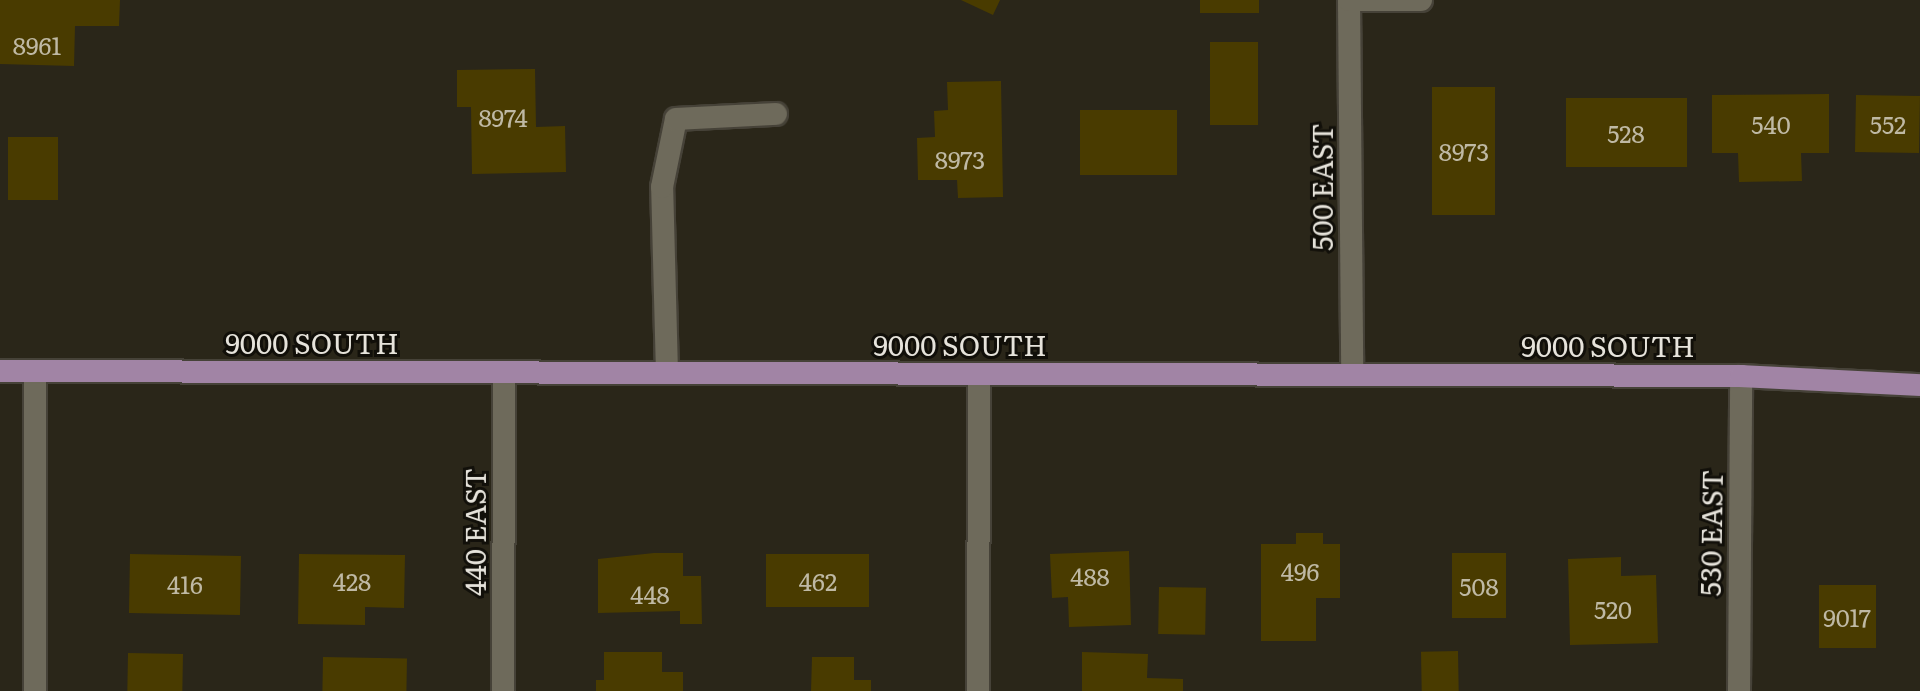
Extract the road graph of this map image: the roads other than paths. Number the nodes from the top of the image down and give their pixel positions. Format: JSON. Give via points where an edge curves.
{"nodes":[{"id":1,"x":1349,"y":0,"type":"edge"},
{"id":2,"x":1421,"y":0,"type":"edge"},
{"id":3,"x":776,"y":114,"type":"dead end"},
{"id":4,"x":0,"y":371,"type":"edge"},
{"id":5,"x":35,"y":371,"type":"junction"},
{"id":6,"x":504,"y":373,"type":"junction"},
{"id":7,"x":667,"y":373,"type":"junction"},
{"id":8,"x":979,"y":374,"type":"junction"},
{"id":9,"x":1352,"y":374,"type":"junction"},
{"id":10,"x":1741,"y":376,"type":"junction"},
{"id":11,"x":1920,"y":385,"type":"edge"},
{"id":12,"x":35,"y":691,"type":"edge"},
{"id":13,"x":503,"y":691,"type":"edge"},
{"id":14,"x":978,"y":691,"type":"edge"},
{"id":15,"x":1739,"y":691,"type":"edge"}],
"edges":[{"from":1,"to":2,"type":"street"},
{"from":1,"to":9,"type":"street","name":"500 EAST"},
{"from":3,"to":7,"type":"street","via":[[676,119],[662,187]]},
{"from":4,"to":5,"type":"main road","name":"9000 SOUTH"},
{"from":5,"to":6,"type":"main road","name":"9000 SOUTH"},
{"from":5,"to":12,"type":"street"},
{"from":6,"to":7,"type":"main road","name":"9000 SOUTH"},
{"from":6,"to":13,"type":"street","name":"440 EAST"},
{"from":7,"to":8,"type":"main road","name":"9000 SOUTH"},
{"from":8,"to":9,"type":"main road","name":"9000 SOUTH"},
{"from":8,"to":14,"type":"street"},
{"from":9,"to":10,"type":"main road","name":"9000 SOUTH"},
{"from":10,"to":11,"type":"main road","name":"9000 SOUTH"},
{"from":10,"to":15,"type":"street","name":"530 EAST"}]}
